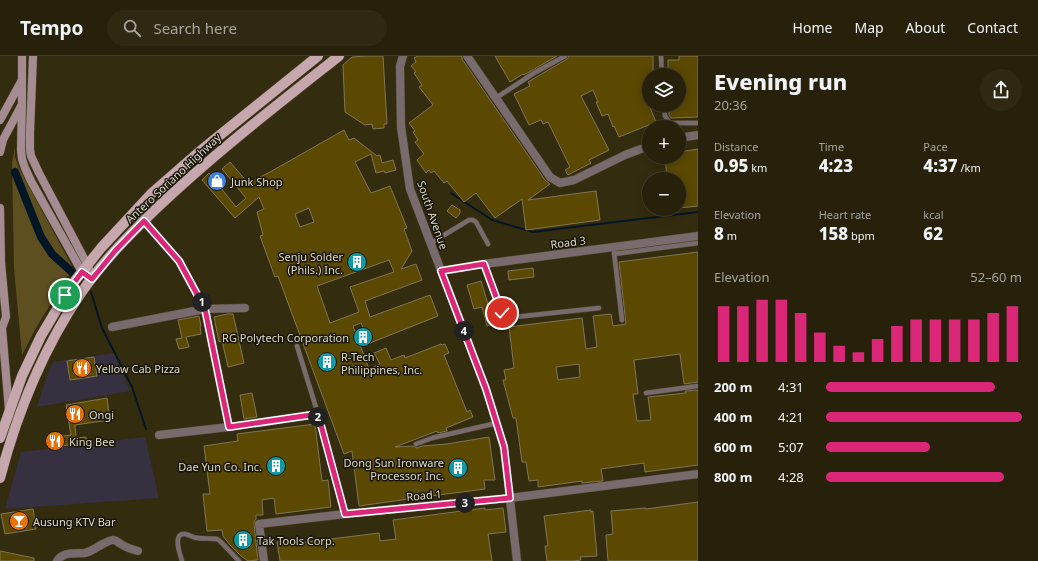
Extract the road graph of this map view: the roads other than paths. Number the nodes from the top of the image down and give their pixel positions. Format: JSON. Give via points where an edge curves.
{"nodes":[{"id":1,"x":22,"y":56,"type":"edge"},
{"id":2,"x":33,"y":56,"type":"edge"},
{"id":3,"x":318,"y":56,"type":"edge"},
{"id":4,"x":339,"y":56,"type":"edge"},
{"id":5,"x":403,"y":56,"type":"edge"},
{"id":6,"x":467,"y":56,"type":"edge"},
{"id":7,"x":565,"y":56,"type":"edge"},
{"id":8,"x":661,"y":56,"type":"edge"},
{"id":9,"x":662,"y":68,"type":"edge"},
{"id":10,"x":22,"y":79,"type":"junction"},
{"id":11,"x":496,"y":98,"type":"junction"},
{"id":12,"x":22,"y":102,"type":"junction"},
{"id":13,"x":665,"y":112,"type":"edge"},
{"id":14,"x":0,"y":120,"type":"edge"},
{"id":15,"x":698,"y":123,"type":"edge"},
{"id":16,"x":698,"y":135,"type":"edge"},
{"id":17,"x":686,"y":137,"type":"edge"},
{"id":18,"x":642,"y":149,"type":"edge"},
{"id":19,"x":0,"y":152,"type":"edge"},
{"id":20,"x":0,"y":208,"type":"edge"},
{"id":21,"x":134,"y":212,"type":"junction"},
{"id":22,"x":144,"y":221,"type":"junction"},
{"id":23,"x":698,"y":236,"type":"edge"},
{"id":24,"x":431,"y":243,"type":"junction"},
{"id":25,"x":698,"y":243,"type":"edge"},
{"id":26,"x":488,"y":244,"type":"dead end"},
{"id":27,"x":614,"y":251,"type":"junction"},
{"id":28,"x":484,"y":264,"type":"junction"},
{"id":29,"x":84,"y":268,"type":"junction"},
{"id":30,"x":441,"y":271,"type":"junction"},
{"id":31,"x":92,"y":279,"type":"junction"},
{"id":32,"x":246,"y":308,"type":"dead end"},
{"id":33,"x":599,"y":308,"type":"dead end"},
{"id":34,"x":205,"y":309,"type":"junction"},
{"id":35,"x":622,"y":320,"type":"dead end"},
{"id":36,"x":1,"y":327,"type":"edge"},
{"id":37,"x":112,"y":327,"type":"dead end"},
{"id":38,"x":297,"y":346,"type":"dead end"},
{"id":39,"x":698,"y":386,"type":"edge"},
{"id":40,"x":646,"y":393,"type":"dead end"},
{"id":41,"x":9,"y":412,"type":"junction"},
{"id":42,"x":318,"y":414,"type":"junction"},
{"id":43,"x":497,"y":423,"type":"junction"},
{"id":44,"x":229,"y":427,"type":"junction"},
{"id":45,"x":158,"y":435,"type":"dead end"},
{"id":46,"x":0,"y":438,"type":"edge"},
{"id":47,"x":416,"y":444,"type":"dead end"},
{"id":48,"x":4,"y":451,"type":"edge"},
{"id":49,"x":698,"y":474,"type":"edge"},
{"id":50,"x":0,"y":478,"type":"edge"},
{"id":51,"x":510,"y":498,"type":"junction"},
{"id":52,"x":345,"y":514,"type":"junction"},
{"id":53,"x":138,"y":551,"type":"dead end"},
{"id":54,"x":57,"y":561,"type":"edge"},
{"id":55,"x":182,"y":561,"type":"edge"},
{"id":56,"x":239,"y":561,"type":"edge"},
{"id":57,"x":264,"y":561,"type":"edge"},
{"id":58,"x":517,"y":561,"type":"edge"}],
"edges":[{"from":1,"to":10,"type":"main road"},
{"from":2,"to":29,"type":"main road","via":[[31,156]]},
{"from":3,"to":21,"type":"main road","name":"Antero Soriano Highway","via":[[198,152]]},
{"from":4,"to":22,"type":"main road","name":"Antero Soriano Highway","via":[[214,156]]},
{"from":5,"to":24,"type":"street","name":"South Avenue","via":[[400,66],[401,127],[410,189]]},
{"from":6,"to":11,"type":"street"},
{"from":7,"to":11,"type":"lane"},
{"from":8,"to":9,"type":"lane"},
{"from":10,"to":12,"type":"main road"},
{"from":10,"to":14,"type":"main road"},
{"from":11,"to":18,"type":"street","via":[[550,177],[560,183],[574,180]]},
{"from":12,"to":19,"type":"main road","via":[[3,140]]},
{"from":12,"to":29,"type":"main road","via":[[23,163],[31,181]]},
{"from":13,"to":15,"type":"lane","via":[[670,123]]},
{"from":16,"to":17,"type":"street"},
{"from":20,"to":36,"type":"main road","via":[[6,317]]},
{"from":21,"to":22,"type":"street"},
{"from":21,"to":29,"type":"main road","name":"Antero Soriano Highway"},
{"from":22,"to":31,"type":"main road","name":"Antero Soriano Highway"},
{"from":22,"to":34,"type":"street","via":[[179,261]]},
{"from":23,"to":27,"type":"street","name":"Road 3"},
{"from":24,"to":26,"type":"lane","via":[[473,220]]},
{"from":24,"to":30,"type":"street","name":"South Avenue"},
{"from":25,"to":27,"type":"lane"},
{"from":27,"to":28,"type":"street","name":"Road 3"},
{"from":27,"to":35,"type":"lane"},
{"from":28,"to":30,"type":"street","name":"Road 3"},
{"from":28,"to":33,"type":"lane","via":[[502,313],[515,317]]},
{"from":29,"to":31,"type":"main road"},
{"from":29,"to":41,"type":"main road","name":"Antero Soriano Highway","via":[[41,336],[24,371]]},
{"from":30,"to":43,"type":"street","name":"South Avenue"},
{"from":31,"to":48,"type":"main road","name":"Antero Soriano Highway","via":[[68,313],[43,360]]},
{"from":32,"to":34,"type":"street"},
{"from":34,"to":37,"type":"street"},
{"from":34,"to":44,"type":"street"},
{"from":36,"to":41,"type":"main road"},
{"from":38,"to":42,"type":"lane"},
{"from":39,"to":40,"type":"lane"},
{"from":41,"to":46,"type":"main road","name":"Antero Soriano Highway"},
{"from":42,"to":44,"type":"street"},
{"from":42,"to":52,"type":"lane"},
{"from":43,"to":47,"type":"lane"},
{"from":43,"to":51,"type":"street","name":"South Avenue","via":[[504,447]]},
{"from":44,"to":45,"type":"street"},
{"from":48,"to":50,"type":"main road","name":"Antero Soriano Highway"},
{"from":49,"to":51,"type":"street","name":"Road 1"},
{"from":51,"to":52,"type":"street","name":"Road 1"},
{"from":51,"to":58,"type":"street","name":"South Avenue"},
{"from":52,"to":57,"type":"street","name":"Road 1","via":[[259,524]]},
{"from":53,"to":54,"type":"street","via":[[128,549],[112,540],[85,553],[67,554]]},
{"from":55,"to":56,"type":"lane","via":[[178,538],[186,534],[198,538],[217,539]]}]}
